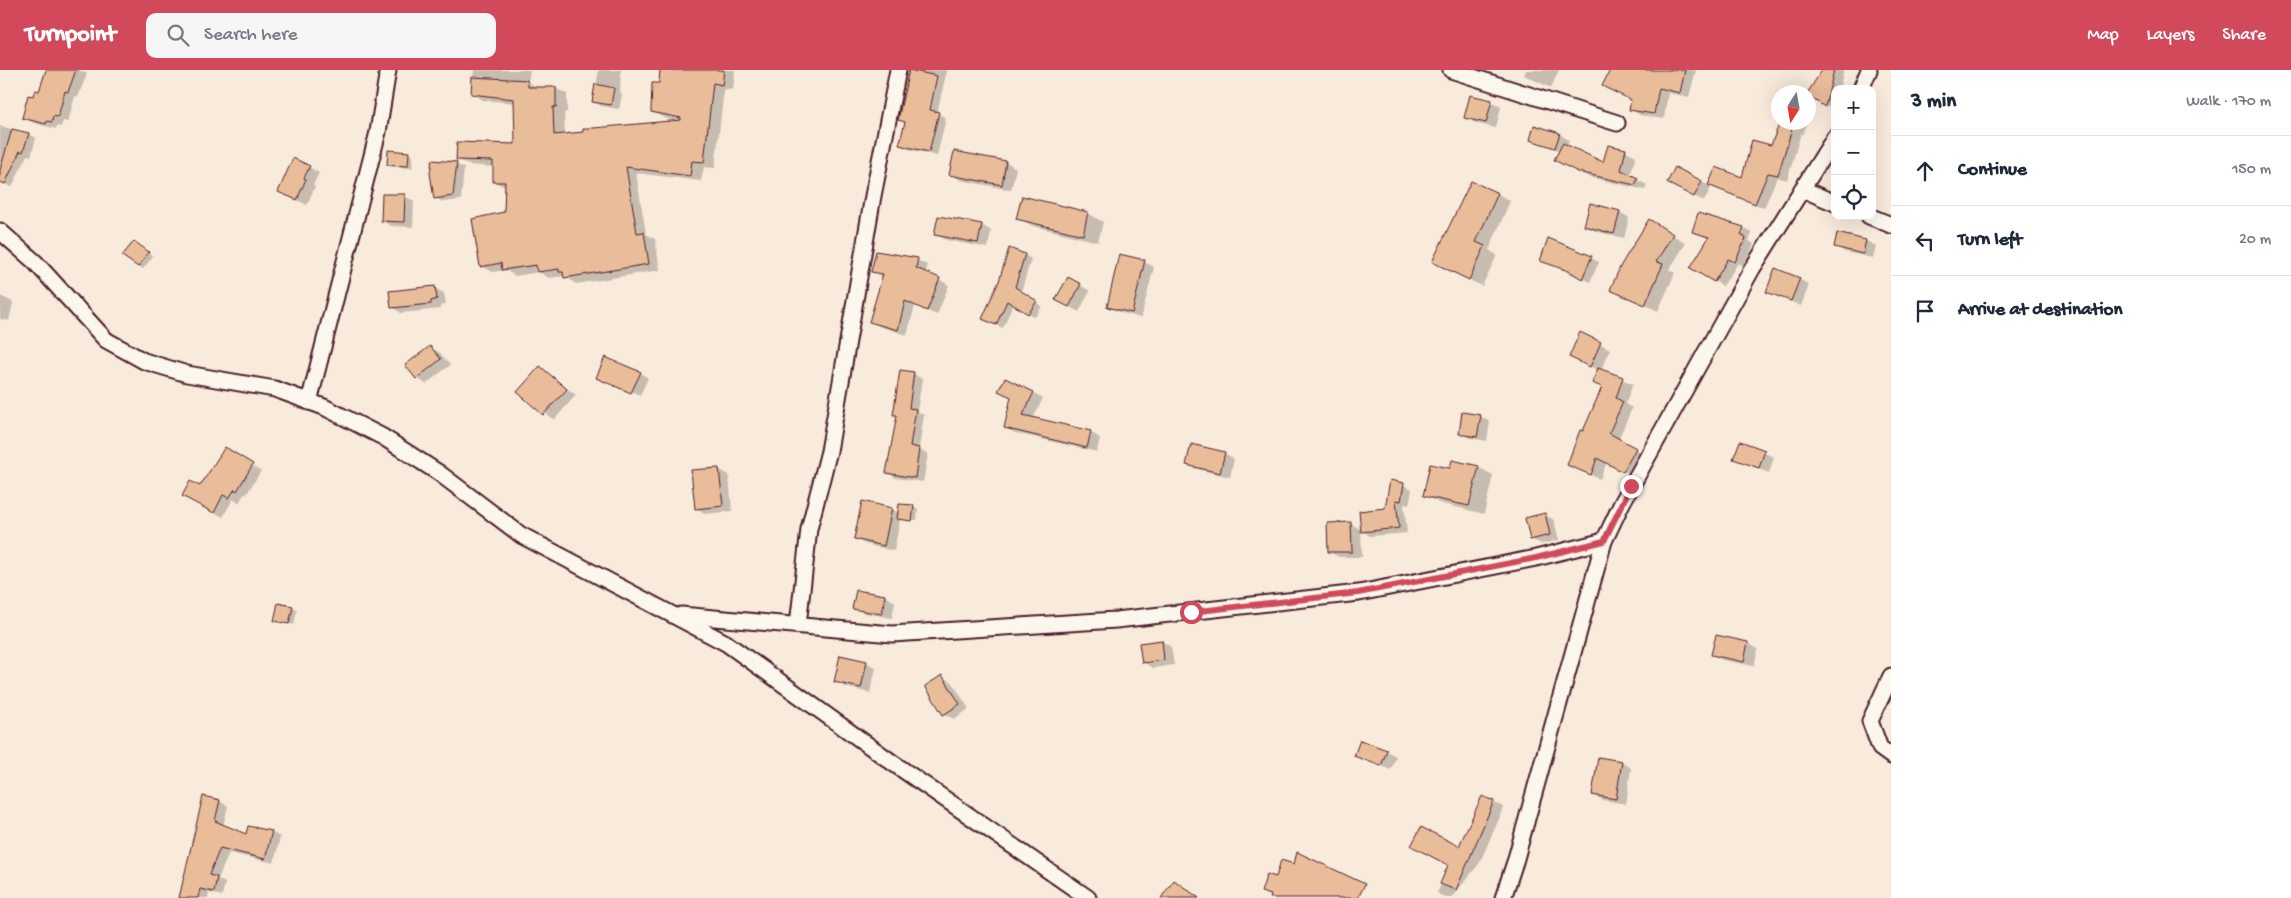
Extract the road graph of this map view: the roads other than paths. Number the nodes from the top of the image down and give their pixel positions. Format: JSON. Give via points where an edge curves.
{"nodes":[{"id":1,"x":388,"y":70,"type":"edge"},
{"id":2,"x":898,"y":70,"type":"edge"},
{"id":3,"x":1451,"y":70,"type":"edge"},
{"id":4,"x":1869,"y":70,"type":"edge"},
{"id":5,"x":1863,"y":85,"type":"edge"},
{"id":6,"x":1617,"y":123,"type":"dead end"},
{"id":7,"x":1831,"y":143,"type":"edge"},
{"id":8,"x":1802,"y":189,"type":"junction"},
{"id":9,"x":1831,"y":201,"type":"edge"},
{"id":10,"x":1876,"y":219,"type":"edge"},
{"id":11,"x":1891,"y":225,"type":"edge"},
{"id":12,"x":0,"y":231,"type":"edge"},
{"id":13,"x":309,"y":402,"type":"junction"},
{"id":14,"x":1604,"y":541,"type":"junction"},
{"id":15,"x":674,"y":615,"type":"junction"},
{"id":16,"x":798,"y":625,"type":"junction"},
{"id":17,"x":1891,"y":676,"type":"edge"},
{"id":18,"x":1891,"y":756,"type":"edge"},
{"id":19,"x":1088,"y":898,"type":"edge"},
{"id":20,"x":1503,"y":898,"type":"edge"}],
"edges":[{"from":1,"to":13,"type":"street","via":[[378,132]]},
{"from":2,"to":16,"type":"street","via":[[829,452],[809,529]]},
{"from":3,"to":6,"type":"street"},
{"from":4,"to":5,"type":"street"},
{"from":7,"to":8,"type":"street"},
{"from":8,"to":9,"type":"street"},
{"from":8,"to":14,"type":"street","via":[[1752,269],[1681,395]]},
{"from":10,"to":11,"type":"street"},
{"from":12,"to":13,"type":"street","via":[[35,262],[106,340],[137,357],[187,374],[275,389]]},
{"from":13,"to":15,"type":"street","via":[[383,437],[439,473],[521,536]]},
{"from":14,"to":16,"type":"street","via":[[1536,558],[1358,593],[1126,619],[892,634]]},
{"from":14,"to":20,"type":"street"},
{"from":15,"to":16,"type":"street"},
{"from":15,"to":19,"type":"street","via":[[726,643]]},
{"from":17,"to":18,"type":"street","via":[[1870,721],[1880,748]]}]}
